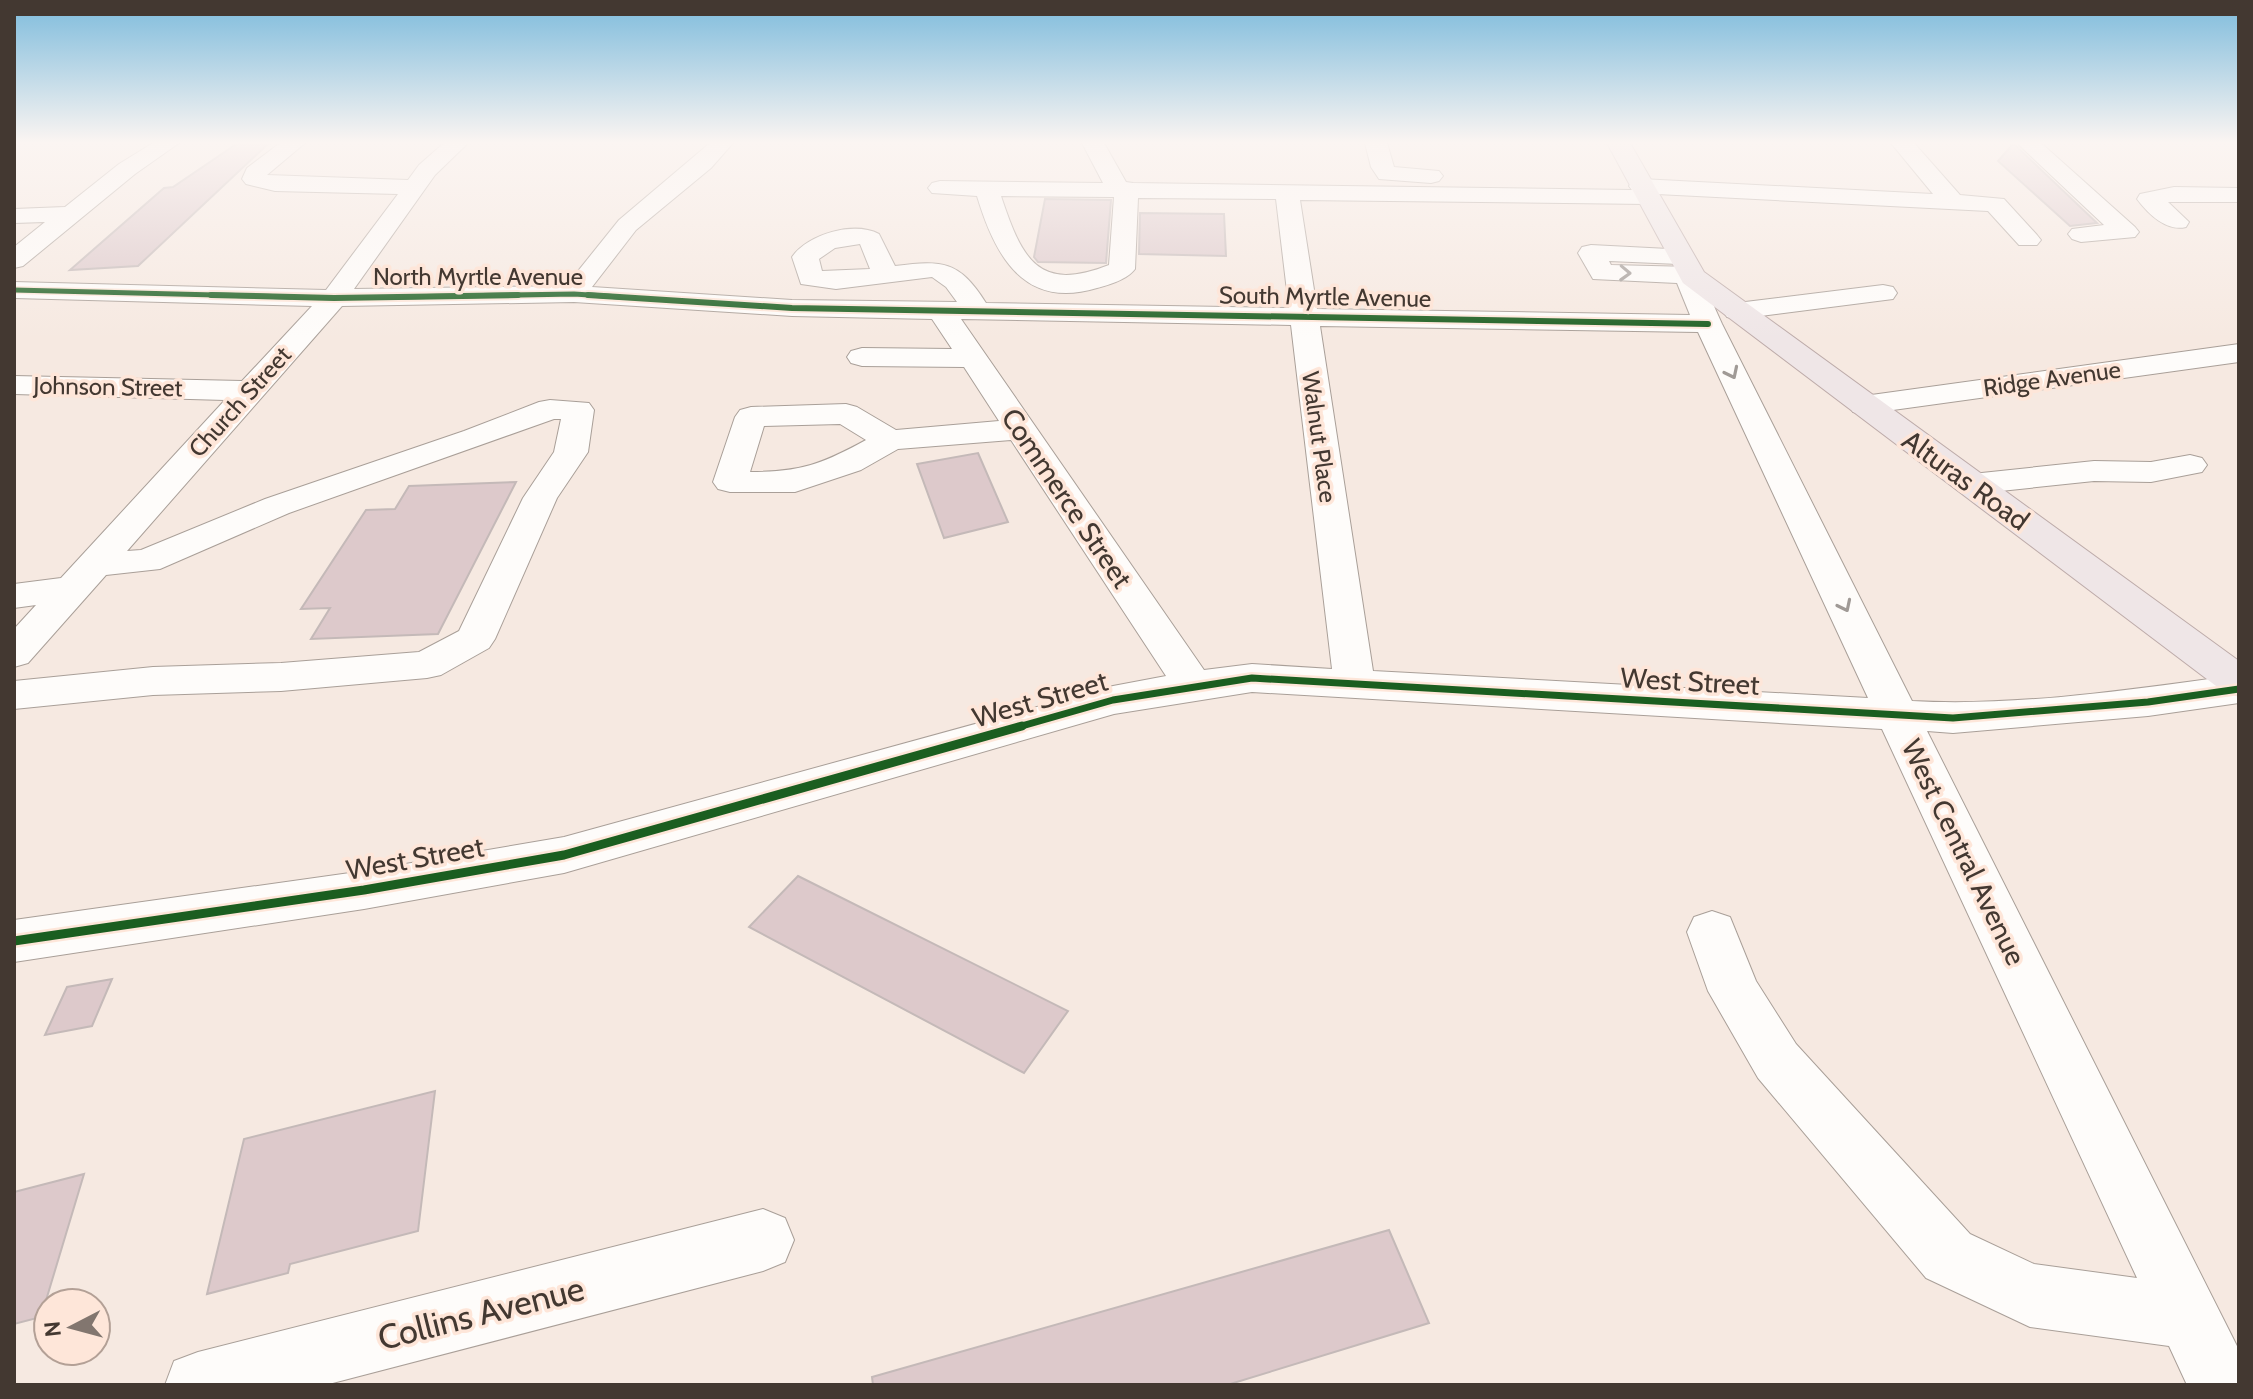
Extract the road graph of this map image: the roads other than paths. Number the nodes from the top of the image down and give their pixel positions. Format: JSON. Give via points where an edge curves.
{"nodes":[{"id":1,"x":78,"y":208,"type":"edge"},
{"id":2,"x":399,"y":208,"type":"edge"},
{"id":3,"x":647,"y":208,"type":"edge"},
{"id":4,"x":993,"y":208,"type":"edge"},
{"id":5,"x":1122,"y":208,"type":"edge"},
{"id":6,"x":1289,"y":208,"type":"edge"},
{"id":7,"x":1653,"y":208,"type":"edge"},
{"id":8,"x":1761,"y":208,"type":"edge"},
{"id":9,"x":1999,"y":208,"type":"edge"},
{"id":10,"x":2100,"y":208,"type":"edge"},
{"id":11,"x":2160,"y":208,"type":"edge"},
{"id":12,"x":71,"y":214,"type":"junction"},
{"id":13,"x":14,"y":216,"type":"edge"},
{"id":14,"x":1807,"y":217,"type":"dead end"},
{"id":15,"x":2177,"y":222,"type":"dead end"},
{"id":16,"x":2081,"y":234,"type":"dead end"},
{"id":17,"x":2028,"y":240,"type":"dead end"},
{"id":18,"x":14,"y":260,"type":"edge"},
{"id":19,"x":1688,"y":269,"type":"joint"},
{"id":20,"x":886,"y":275,"type":"dead end"},
{"id":21,"x":14,"y":290,"type":"edge"},
{"id":22,"x":1883,"y":293,"type":"dead end"},
{"id":23,"x":574,"y":294,"type":"junction"},
{"id":24,"x":334,"y":298,"type":"junction"},
{"id":25,"x":1049,"y":299,"type":"junction"},
{"id":26,"x":1190,"y":301,"type":"dead end"},
{"id":27,"x":941,"y":311,"type":"junction"},
{"id":28,"x":977,"y":312,"type":"junction"},
{"id":29,"x":1302,"y":316,"type":"junction"},
{"id":30,"x":1722,"y":317,"type":"junction"},
{"id":31,"x":2239,"y":353,"type":"edge"},
{"id":32,"x":862,"y":357,"type":"dead end"},
{"id":33,"x":973,"y":358,"type":"junction"},
{"id":34,"x":2195,"y":359,"type":"junction"},
{"id":35,"x":14,"y":385,"type":"edge"},
{"id":36,"x":2239,"y":385,"type":"edge"},
{"id":37,"x":251,"y":391,"type":"junction"},
{"id":38,"x":1864,"y":405,"type":"junction"},
{"id":39,"x":1021,"y":429,"type":"junction"},
{"id":40,"x":890,"y":440,"type":"dead end"},
{"id":41,"x":2190,"y":465,"type":"dead end"},
{"id":42,"x":1972,"y":484,"type":"junction"},
{"id":43,"x":84,"y":577,"type":"junction"},
{"id":44,"x":14,"y":596,"type":"edge"},
{"id":45,"x":14,"y":654,"type":"edge"},
{"id":46,"x":2239,"y":682,"type":"edge"},
{"id":47,"x":1354,"y":683,"type":"junction"},
{"id":48,"x":1193,"y":685,"type":"junction"},
{"id":49,"x":2239,"y":689,"type":"edge"},
{"id":50,"x":14,"y":695,"type":"edge"},
{"id":51,"x":1899,"y":716,"type":"junction"},
{"id":52,"x":1712,"y":932,"type":"dead end"},
{"id":53,"x":14,"y":941,"type":"edge"},
{"id":54,"x":763,"y":1240,"type":"dead end"},
{"id":55,"x":2188,"y":1317,"type":"junction"},
{"id":56,"x":198,"y":1385,"type":"edge"},
{"id":57,"x":2221,"y":1385,"type":"edge"}],
"edges":[{"from":1,"to":12,"type":"street"},
{"from":2,"to":24,"type":"street","name":"Church Street"},
{"from":3,"to":23,"type":"street","via":[[606,247]]},
{"from":4,"to":25,"type":"street","via":[[1019,266]]},
{"from":5,"to":25,"type":"street","via":[[1122,269]]},
{"from":6,"to":29,"type":"street","name":"Walnut Place"},
{"from":7,"to":19,"type":"main road"},
{"from":8,"to":14,"type":"street"},
{"from":9,"to":17,"type":"street"},
{"from":10,"to":16,"type":"street","via":[[2126,232]]},
{"from":11,"to":15,"type":"street"},
{"from":12,"to":13,"type":"street"},
{"from":12,"to":18,"type":"street"},
{"from":19,"to":30,"type":"street","name":"West Central Avenue","via":[[1690,284]]},
{"from":20,"to":28,"type":"street","via":[[935,269],[948,274],[960,283]]},
{"from":21,"to":24,"type":"street","name":"North Myrtle Avenue"},
{"from":22,"to":30,"type":"street","name":"South Myrtle Avenue"},
{"from":23,"to":24,"type":"street","name":"North Myrtle Avenue"},
{"from":23,"to":27,"type":"street","name":"North Myrtle Avenue"},
{"from":24,"to":37,"type":"street","name":"Church Street"},
{"from":25,"to":26,"type":"street"},
{"from":25,"to":28,"type":"street","name":"South Myrtle Avenue"},
{"from":25,"to":29,"type":"street","name":"South Myrtle Avenue"},
{"from":27,"to":28,"type":"street","name":"South Myrtle Avenue"},
{"from":27,"to":33,"type":"street","name":"Commerce Street"},
{"from":29,"to":30,"type":"street","name":"South Myrtle Avenue"},
{"from":29,"to":47,"type":"street","name":"Walnut Place"},
{"from":30,"to":38,"type":"main road","name":"Alturas Road"},
{"from":30,"to":51,"type":"street","name":"West Central Avenue","one_way":true},
{"from":31,"to":34,"type":"street","name":"Ridge Avenue"},
{"from":32,"to":33,"type":"street"},
{"from":33,"to":39,"type":"street","name":"Commerce Street"},
{"from":34,"to":36,"type":"street"},
{"from":34,"to":38,"type":"street","name":"Ridge Avenue"},
{"from":35,"to":37,"type":"street","name":"Johnson Street"},
{"from":37,"to":43,"type":"street","name":"Church Street"},
{"from":38,"to":42,"type":"main road","name":"Alturas Road"},
{"from":39,"to":40,"type":"street"},
{"from":39,"to":48,"type":"street","name":"Commerce Street"},
{"from":41,"to":42,"type":"street"},
{"from":42,"to":46,"type":"main road","name":"Alturas Road"},
{"from":43,"to":44,"type":"street"},
{"from":43,"to":45,"type":"street","name":"Church Street"},
{"from":43,"to":50,"type":"street","via":[[147,561],[277,506],[550,409],[578,410],[571,452],[540,498],[475,639],[427,665]]},
{"from":47,"to":48,"type":"street","name":"West Street","via":[[1252,678]]},
{"from":47,"to":51,"type":"street","name":"West Street"},
{"from":48,"to":53,"type":"street","name":"West Street","via":[[1113,700],[564,855]]},
{"from":49,"to":51,"type":"street","name":"West Street","via":[[2010,715]]},
{"from":51,"to":55,"type":"street","name":"West Central Avenue"},
{"from":52,"to":55,"type":"street","via":[[1734,991],[1777,1061],[1948,1256],[2030,1295]]},
{"from":54,"to":56,"type":"street","name":"Collins Avenue"},
{"from":55,"to":57,"type":"street","name":"West Central Avenue"}]}
